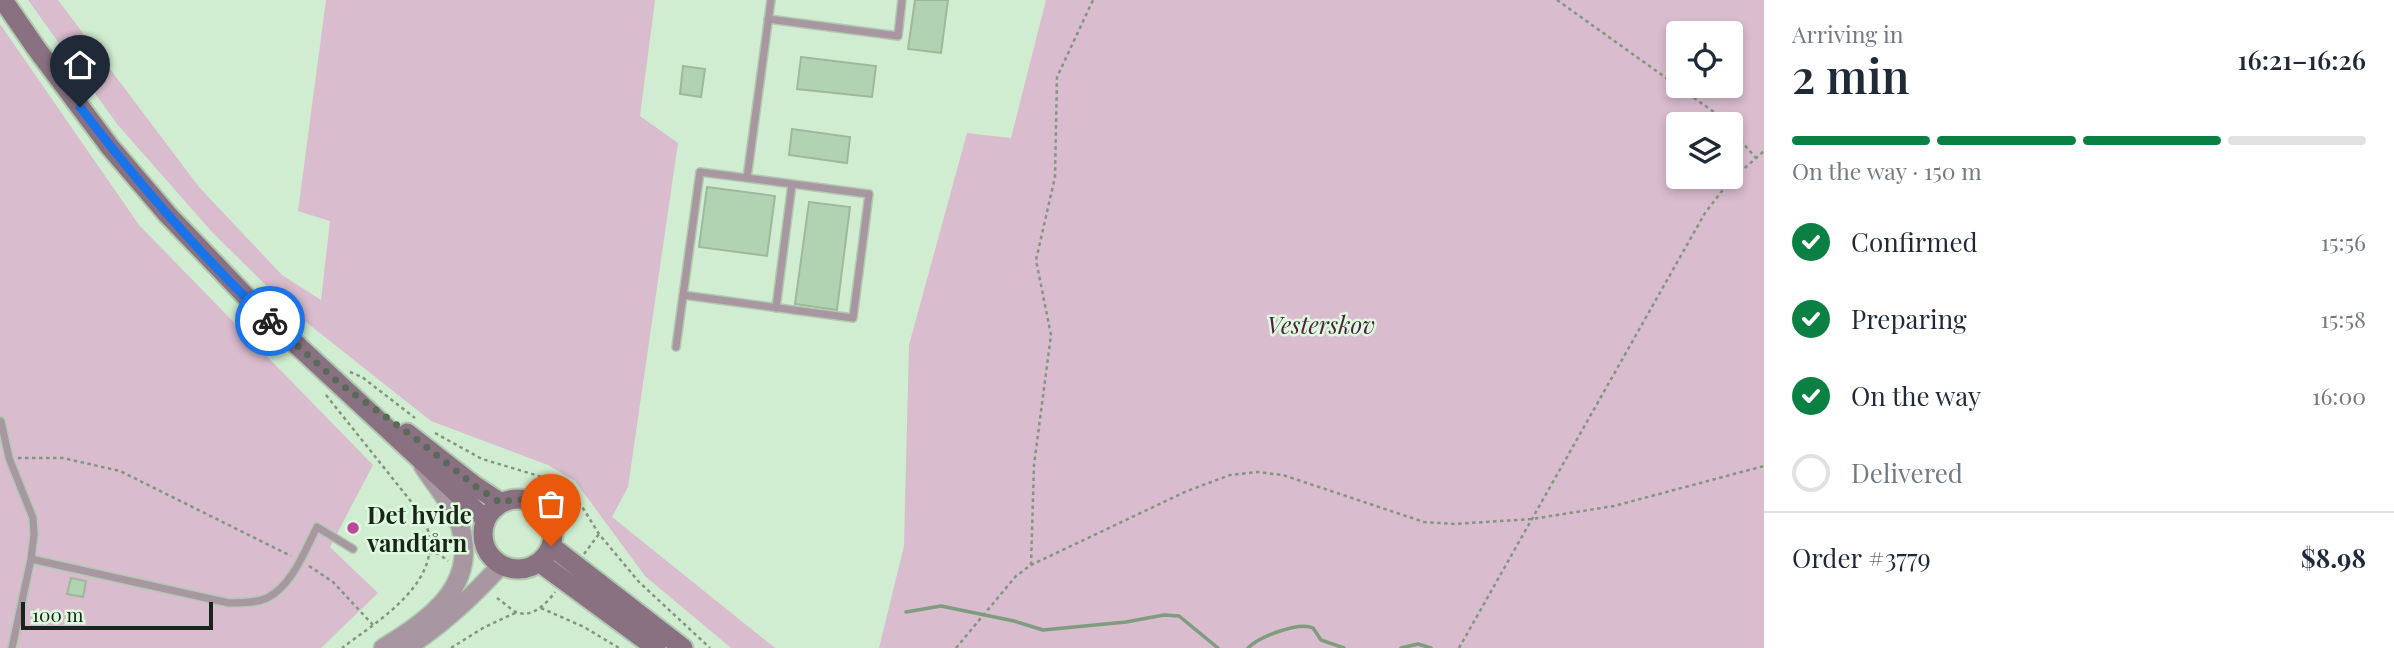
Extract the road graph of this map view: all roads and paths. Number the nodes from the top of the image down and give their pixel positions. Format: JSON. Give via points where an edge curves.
{"nodes":[{"id":1,"x":3,"y":0,"type":"edge"},
{"id":2,"x":771,"y":0,"type":"edge"},
{"id":3,"x":902,"y":0,"type":"edge"},
{"id":4,"x":1093,"y":0,"type":"edge"},
{"id":5,"x":1557,"y":0,"type":"edge"},
{"id":6,"x":768,"y":19,"type":"junction"},
{"id":7,"x":1714,"y":112,"type":"edge"},
{"id":8,"x":1743,"y":143,"type":"edge"},
{"id":9,"x":1764,"y":151,"type":"edge"},
{"id":10,"x":1756,"y":158,"type":"junction"},
{"id":11,"x":747,"y":178,"type":"junction"},
{"id":12,"x":792,"y":184,"type":"junction"},
{"id":13,"x":683,"y":295,"type":"junction"},
{"id":14,"x":776,"y":307,"type":"junction"},
{"id":15,"x":676,"y":347,"type":"dead end"},
{"id":16,"x":335,"y":381,"type":"junction"},
{"id":17,"x":1,"y":421,"type":"edge"},
{"id":18,"x":423,"y":424,"type":"dead end"},
{"id":19,"x":433,"y":432,"type":"dead end"},
{"id":20,"x":9,"y":457,"type":"junction"},
{"id":21,"x":417,"y":457,"type":"junction"},
{"id":22,"x":1764,"y":466,"type":"edge"},
{"id":23,"x":501,"y":503,"type":"junction"},
{"id":24,"x":1531,"y":519,"type":"junction"},
{"id":25,"x":485,"y":520,"type":"junction"},
{"id":26,"x":599,"y":534,"type":"junction"},
{"id":27,"x":551,"y":546,"type":"junction"},
{"id":28,"x":353,"y":549,"type":"dead end"},
{"id":29,"x":429,"y":553,"type":"junction"},
{"id":30,"x":583,"y":557,"type":"dead end"},
{"id":31,"x":31,"y":559,"type":"junction"},
{"id":32,"x":299,"y":560,"type":"junction"},
{"id":33,"x":448,"y":561,"type":"dead end"},
{"id":34,"x":539,"y":562,"type":"junction"},
{"id":35,"x":501,"y":565,"type":"junction"},
{"id":36,"x":1031,"y":565,"type":"junction"},
{"id":37,"x":557,"y":589,"type":"dead end"},
{"id":38,"x":497,"y":598,"type":"dead end"},
{"id":39,"x":541,"y":608,"type":"junction"},
{"id":40,"x":517,"y":612,"type":"junction"},
{"id":41,"x":373,"y":625,"type":"junction"},
{"id":42,"x":12,"y":648,"type":"edge"},
{"id":43,"x":342,"y":648,"type":"edge"},
{"id":44,"x":383,"y":648,"type":"edge"},
{"id":45,"x":406,"y":648,"type":"edge"},
{"id":46,"x":451,"y":648,"type":"edge"},
{"id":47,"x":619,"y":648,"type":"edge"},
{"id":48,"x":656,"y":648,"type":"edge"},
{"id":49,"x":682,"y":648,"type":"edge"},
{"id":50,"x":710,"y":648,"type":"edge"},
{"id":51,"x":956,"y":648,"type":"edge"},
{"id":52,"x":1459,"y":648,"type":"edge"}],
"edges":[{"from":1,"to":16,"type":"main road","via":[[110,147],[168,215]]},
{"from":2,"to":6,"type":"lane"},
{"from":3,"to":6,"type":"lane","via":[[898,36]]},
{"from":4,"to":36,"type":"path","via":[[1057,77],[1055,177],[1036,260],[1051,335],[1034,465]]},
{"from":5,"to":7,"type":"path"},
{"from":6,"to":11,"type":"lane"},
{"from":8,"to":10,"type":"path"},
{"from":9,"to":10,"type":"path"},
{"from":10,"to":24,"type":"path","via":[[1705,213]]},
{"from":11,"to":12,"type":"lane"},
{"from":11,"to":13,"type":"lane","via":[[700,172]]},
{"from":12,"to":14,"type":"lane"},
{"from":12,"to":14,"type":"lane","via":[[869,194],[853,318]]},
{"from":13,"to":14,"type":"lane"},
{"from":13,"to":15,"type":"lane"},
{"from":16,"to":18,"type":"path","via":[[362,377]]},
{"from":16,"to":21,"type":"main road"},
{"from":16,"to":23,"type":"main road"},
{"from":16,"to":29,"type":"path","via":[[421,514],[429,535]]},
{"from":17,"to":20,"type":"lane"},
{"from":19,"to":26,"type":"path","via":[[482,459],[549,479],[581,505]]},
{"from":20,"to":31,"type":"lane","via":[[33,518]]},
{"from":20,"to":32,"type":"path","via":[[62,458],[120,471]]},
{"from":21,"to":25,"type":"main road"},
{"from":21,"to":44,"type":"street","via":[[459,525],[463,555],[453,591],[439,609]]},
{"from":22,"to":24,"type":"path","via":[[1615,506]]},
{"from":23,"to":25,"type":"main road"},
{"from":23,"to":27,"type":"main road","via":[[522,499],[541,507],[552,525]]},
{"from":24,"to":36,"type":"path","via":[[1424,522],[1283,475],[1257,472],[1230,475],[1187,491]]},
{"from":24,"to":52,"type":"path"},
{"from":25,"to":35,"type":"main road","via":[[486,549]]},
{"from":26,"to":30,"type":"path"},
{"from":26,"to":50,"type":"path","via":[[639,582]]},
{"from":27,"to":34,"type":"main road"},
{"from":27,"to":49,"type":"main road"},
{"from":28,"to":32,"type":"lane","via":[[317,527]]},
{"from":29,"to":33,"type":"path"},
{"from":29,"to":41,"type":"path","via":[[401,604]]},
{"from":31,"to":32,"type":"lane","via":[[229,603],[268,597]]},
{"from":31,"to":42,"type":"lane"},
{"from":32,"to":41,"type":"path","via":[[333,582]]},
{"from":34,"to":35,"type":"main road","via":[[520,569]]},
{"from":34,"to":48,"type":"main road"},
{"from":35,"to":45,"type":"street","via":[[461,606]]},
{"from":36,"to":51,"type":"path","via":[[1016,576]]},
{"from":37,"to":39,"type":"path"},
{"from":38,"to":40,"type":"path"},
{"from":39,"to":40,"type":"path"},
{"from":39,"to":47,"type":"path"},
{"from":40,"to":46,"type":"path"},
{"from":41,"to":43,"type":"path"}]}
